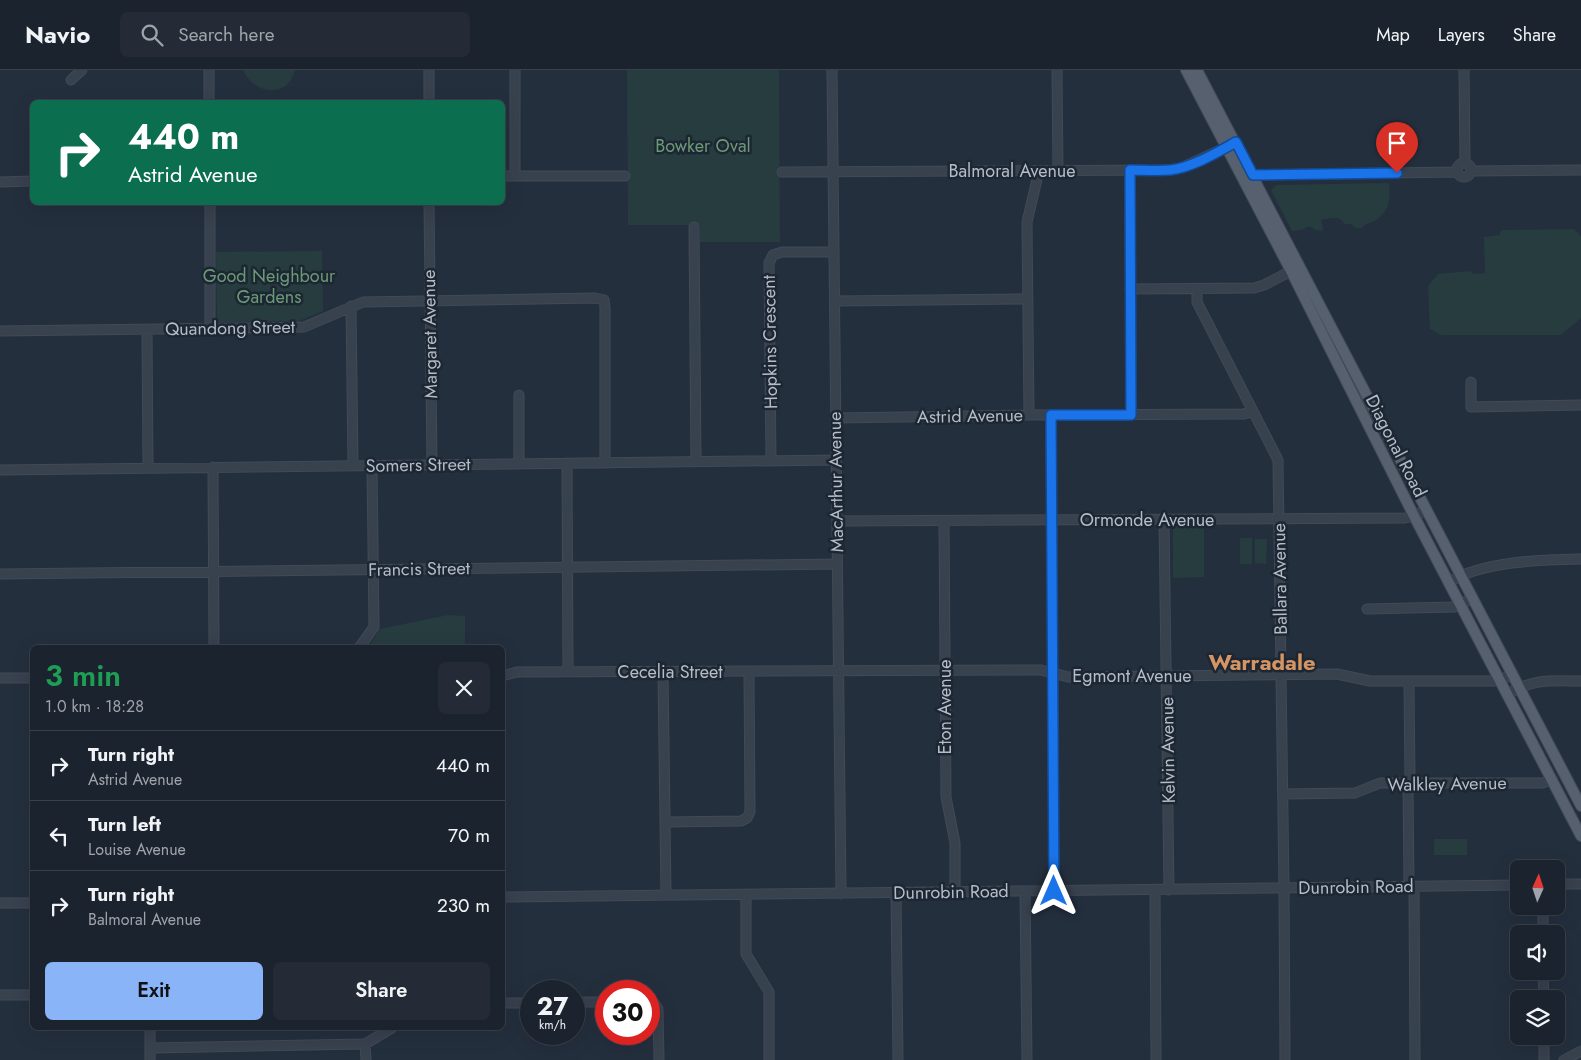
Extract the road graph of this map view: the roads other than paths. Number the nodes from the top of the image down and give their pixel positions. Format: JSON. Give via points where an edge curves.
{"nodes":[{"id":1,"x":82,"y":70,"type":"edge"},
{"id":2,"x":209,"y":70,"type":"edge"},
{"id":3,"x":429,"y":70,"type":"edge"},
{"id":4,"x":515,"y":70,"type":"edge"},
{"id":5,"x":832,"y":70,"type":"edge"},
{"id":6,"x":1057,"y":70,"type":"edge"},
{"id":7,"x":1186,"y":70,"type":"edge"},
{"id":8,"x":1198,"y":70,"type":"edge"},
{"id":9,"x":1464,"y":70,"type":"edge"},
{"id":10,"x":71,"y":80,"type":"dead end"},
{"id":11,"x":209,"y":100,"type":"edge"},
{"id":12,"x":429,"y":100,"type":"edge"},
{"id":13,"x":1236,"y":142,"type":"junction"},
{"id":14,"x":1226,"y":147,"type":"junction"},
{"id":15,"x":1468,"y":167,"type":"junction"},
{"id":16,"x":1130,"y":170,"type":"junction"},
{"id":17,"x":1581,"y":170,"type":"edge"},
{"id":18,"x":1039,"y":171,"type":"junction"},
{"id":19,"x":1058,"y":171,"type":"junction"},
{"id":20,"x":782,"y":172,"type":"dead end"},
{"id":21,"x":833,"y":172,"type":"junction"},
{"id":22,"x":505,"y":176,"type":"edge"},
{"id":23,"x":515,"y":176,"type":"junction"},
{"id":24,"x":625,"y":176,"type":"dead end"},
{"id":25,"x":1248,"y":178,"type":"junction"},
{"id":26,"x":30,"y":181,"type":"edge"},
{"id":27,"x":0,"y":182,"type":"edge"},
{"id":28,"x":210,"y":205,"type":"edge"},
{"id":29,"x":429,"y":205,"type":"edge"},
{"id":30,"x":694,"y":226,"type":"dead end"},
{"id":31,"x":834,"y":252,"type":"junction"},
{"id":32,"x":1295,"y":269,"type":"junction"},
{"id":33,"x":1130,"y":289,"type":"junction"},
{"id":34,"x":1197,"y":289,"type":"junction"},
{"id":35,"x":1028,"y":299,"type":"junction"},
{"id":36,"x":834,"y":301,"type":"junction"},
{"id":37,"x":430,"y":302,"type":"junction"},
{"id":38,"x":351,"y":306,"type":"junction"},
{"id":39,"x":210,"y":329,"type":"junction"},
{"id":40,"x":147,"y":330,"type":"junction"},
{"id":41,"x":0,"y":331,"type":"edge"},
{"id":42,"x":1470,"y":382,"type":"dead end"},
{"id":43,"x":1362,"y":386,"type":"junction"},
{"id":44,"x":1350,"y":391,"type":"junction"},
{"id":45,"x":519,"y":395,"type":"dead end"},
{"id":46,"x":1581,"y":405,"type":"edge"},
{"id":47,"x":1253,"y":411,"type":"junction"},
{"id":48,"x":1029,"y":415,"type":"junction"},
{"id":49,"x":1051,"y":415,"type":"junction"},
{"id":50,"x":1131,"y":415,"type":"junction"},
{"id":51,"x":836,"y":418,"type":"junction"},
{"id":52,"x":836,"y":460,"type":"junction"},
{"id":53,"x":771,"y":461,"type":"junction"},
{"id":54,"x":696,"y":462,"type":"junction"},
{"id":55,"x":566,"y":463,"type":"junction"},
{"id":56,"x":605,"y":463,"type":"junction"},
{"id":57,"x":519,"y":464,"type":"junction"},
{"id":58,"x":432,"y":465,"type":"junction"},
{"id":59,"x":353,"y":466,"type":"junction"},
{"id":60,"x":372,"y":466,"type":"junction"},
{"id":61,"x":213,"y":467,"type":"junction"},
{"id":62,"x":148,"y":468,"type":"junction"},
{"id":63,"x":0,"y":470,"type":"edge"},
{"id":64,"x":1426,"y":510,"type":"junction"},
{"id":65,"x":1414,"y":516,"type":"junction"},
{"id":66,"x":1280,"y":519,"type":"junction"},
{"id":67,"x":1052,"y":520,"type":"junction"},
{"id":68,"x":1164,"y":520,"type":"junction"},
{"id":69,"x":837,"y":521,"type":"junction"},
{"id":70,"x":944,"y":521,"type":"junction"},
{"id":71,"x":1581,"y":559,"type":"edge"},
{"id":72,"x":837,"y":564,"type":"junction"},
{"id":73,"x":567,"y":568,"type":"junction"},
{"id":74,"x":374,"y":570,"type":"junction"},
{"id":75,"x":213,"y":572,"type":"junction"},
{"id":76,"x":0,"y":574,"type":"edge"},
{"id":77,"x":1461,"y":574,"type":"junction"},
{"id":78,"x":1448,"y":582,"type":"junction"},
{"id":79,"x":1473,"y":598,"type":"junction"},
{"id":80,"x":1460,"y":605,"type":"junction"},
{"id":81,"x":1367,"y":609,"type":"dead end"},
{"id":82,"x":214,"y":645,"type":"edge"},
{"id":83,"x":361,"y":645,"type":"edge"},
{"id":84,"x":945,"y":671,"type":"junction"},
{"id":85,"x":568,"y":672,"type":"junction"},
{"id":86,"x":664,"y":672,"type":"junction"},
{"id":87,"x":749,"y":672,"type":"junction"},
{"id":88,"x":838,"y":672,"type":"junction"},
{"id":89,"x":1053,"y":673,"type":"junction"},
{"id":90,"x":1513,"y":674,"type":"junction"},
{"id":91,"x":505,"y":675,"type":"edge"},
{"id":92,"x":1281,"y":675,"type":"junction"},
{"id":93,"x":1167,"y":676,"type":"junction"},
{"id":94,"x":0,"y":678,"type":"edge"},
{"id":95,"x":30,"y":678,"type":"edge"},
{"id":96,"x":1409,"y":681,"type":"junction"},
{"id":97,"x":1500,"y":681,"type":"junction"},
{"id":98,"x":1581,"y":681,"type":"edge"},
{"id":99,"x":1520,"y":686,"type":"junction"},
{"id":100,"x":1508,"y":694,"type":"junction"},
{"id":101,"x":1552,"y":779,"type":"junction"},
{"id":102,"x":1409,"y":783,"type":"junction"},
{"id":103,"x":1283,"y":794,"type":"junction"},
{"id":104,"x":1581,"y":806,"type":"edge"},
{"id":105,"x":666,"y":822,"type":"junction"},
{"id":106,"x":1581,"y":836,"type":"edge"},
{"id":107,"x":1565,"y":884,"type":"edge"},
{"id":108,"x":1581,"y":884,"type":"edge"},
{"id":109,"x":1510,"y":885,"type":"edge"},
{"id":110,"x":1411,"y":886,"type":"junction"},
{"id":111,"x":1284,"y":888,"type":"junction"},
{"id":112,"x":1155,"y":890,"type":"junction"},
{"id":113,"x":1169,"y":890,"type":"junction"},
{"id":114,"x":1025,"y":891,"type":"junction"},
{"id":115,"x":1054,"y":891,"type":"junction"},
{"id":116,"x":955,"y":892,"type":"junction"},
{"id":117,"x":896,"y":893,"type":"junction"},
{"id":118,"x":746,"y":894,"type":"junction"},
{"id":119,"x":841,"y":894,"type":"junction"},
{"id":120,"x":666,"y":895,"type":"junction"},
{"id":121,"x":505,"y":897,"type":"edge"},
{"id":122,"x":30,"y":902,"type":"edge"},
{"id":123,"x":0,"y":903,"type":"edge"},
{"id":124,"x":0,"y":995,"type":"edge"},
{"id":125,"x":30,"y":995,"type":"edge"},
{"id":126,"x":505,"y":1003,"type":"edge"},
{"id":127,"x":520,"y":1003,"type":"edge"},
{"id":128,"x":150,"y":1030,"type":"edge"},
{"id":129,"x":389,"y":1030,"type":"edge"},
{"id":130,"x":365,"y":1044,"type":"junction"},
{"id":131,"x":659,"y":1045,"type":"edge"},
{"id":132,"x":1544,"y":1045,"type":"edge"},
{"id":133,"x":150,"y":1048,"type":"junction"},
{"id":134,"x":1581,"y":1052,"type":"edge"},
{"id":135,"x":150,"y":1060,"type":"edge"},
{"id":136,"x":366,"y":1060,"type":"edge"},
{"id":137,"x":659,"y":1060,"type":"edge"},
{"id":138,"x":769,"y":1060,"type":"edge"},
{"id":139,"x":898,"y":1060,"type":"edge"},
{"id":140,"x":1027,"y":1060,"type":"edge"},
{"id":141,"x":1156,"y":1060,"type":"edge"},
{"id":142,"x":1285,"y":1060,"type":"edge"},
{"id":143,"x":1415,"y":1060,"type":"edge"},
{"id":144,"x":1544,"y":1060,"type":"edge"},
{"id":145,"x":1564,"y":1060,"type":"edge"}],
"edges":[{"from":1,"to":10,"type":"street"},
{"from":2,"to":11,"type":"street"},
{"from":3,"to":12,"type":"street"},
{"from":4,"to":23,"type":"street"},
{"from":5,"to":21,"type":"street","name":"MacArthur Avenue"},
{"from":6,"to":19,"type":"street"},
{"from":7,"to":14,"type":"main road","name":"Diagonal Road"},
{"from":8,"to":13,"type":"main road","name":"Diagonal Road"},
{"from":9,"to":15,"type":"street"},
{"from":13,"to":14,"type":"street","name":"Balmoral Avenue"},
{"from":13,"to":25,"type":"main road","name":"Diagonal Road"},
{"from":14,"to":16,"type":"street","name":"Balmoral Avenue","via":[[1182,168]]},
{"from":14,"to":25,"type":"main road","name":"Diagonal Road"},
{"from":15,"to":17,"type":"street"},
{"from":15,"to":25,"type":"street","via":[[1470,175],[1464,178],[1457,172]]},
{"from":16,"to":19,"type":"street","name":"Balmoral Avenue"},
{"from":16,"to":33,"type":"street"},
{"from":18,"to":19,"type":"street","name":"Balmoral Avenue"},
{"from":18,"to":21,"type":"street","name":"Balmoral Avenue"},
{"from":18,"to":35,"type":"street","via":[[1027,222]]},
{"from":20,"to":21,"type":"street","name":"Balmoral Avenue"},
{"from":21,"to":31,"type":"street","name":"MacArthur Avenue"},
{"from":22,"to":23,"type":"street"},
{"from":23,"to":24,"type":"street"},
{"from":25,"to":32,"type":"main road","name":"Diagonal Road"},
{"from":26,"to":27,"type":"street"},
{"from":28,"to":39,"type":"street"},
{"from":29,"to":37,"type":"street","name":"Margaret Avenue"},
{"from":30,"to":54,"type":"street"},
{"from":31,"to":36,"type":"street","name":"MacArthur Avenue"},
{"from":31,"to":53,"type":"street","name":"Hopkins Crescent","via":[[782,252],[773,255],[769,264]]},
{"from":32,"to":34,"type":"street","via":[[1254,288]]},
{"from":32,"to":43,"type":"main road","name":"Diagonal Road"},
{"from":32,"to":44,"type":"main road","name":"Diagonal Road"},
{"from":33,"to":34,"type":"street"},
{"from":33,"to":50,"type":"street"},
{"from":34,"to":47,"type":"street","name":"Ballara Avenue","via":[[1198,302]]},
{"from":35,"to":36,"type":"street"},
{"from":35,"to":48,"type":"street"},
{"from":36,"to":51,"type":"street","name":"MacArthur Avenue"},
{"from":37,"to":38,"type":"street","name":"Quandong Street","via":[[363,302]]},
{"from":37,"to":56,"type":"street","name":"Quandong Street","via":[[604,300]]},
{"from":37,"to":58,"type":"street","name":"Margaret Avenue"},
{"from":38,"to":39,"type":"street","name":"Quandong Street","via":[[304,327]]},
{"from":38,"to":59,"type":"street"},
{"from":39,"to":40,"type":"street","name":"Quandong Street"},
{"from":40,"to":41,"type":"street","name":"Quandong Street"},
{"from":40,"to":62,"type":"street"},
{"from":42,"to":46,"type":"street","via":[[1471,407]]},
{"from":43,"to":44,"type":"main road"},
{"from":43,"to":64,"type":"main road","name":"Diagonal Road"},
{"from":44,"to":65,"type":"main road","name":"Diagonal Road"},
{"from":45,"to":57,"type":"street"},
{"from":47,"to":50,"type":"street","name":"Astrid Avenue","via":[[1244,414]]},
{"from":47,"to":66,"type":"street","name":"Ballara Avenue","via":[[1278,460]]},
{"from":48,"to":49,"type":"street","name":"Astrid Avenue"},
{"from":48,"to":51,"type":"street","name":"Astrid Avenue"},
{"from":49,"to":50,"type":"street","name":"Astrid Avenue"},
{"from":49,"to":67,"type":"street"},
{"from":51,"to":52,"type":"street","name":"MacArthur Avenue"},
{"from":52,"to":53,"type":"street","name":"Somers Street"},
{"from":52,"to":69,"type":"street","name":"MacArthur Avenue"},
{"from":53,"to":54,"type":"street","name":"Somers Street"},
{"from":54,"to":56,"type":"street","name":"Somers Street"},
{"from":55,"to":56,"type":"street","name":"Somers Street"},
{"from":55,"to":57,"type":"street","name":"Somers Street"},
{"from":55,"to":73,"type":"street"},
{"from":57,"to":58,"type":"street","name":"Somers Street"},
{"from":58,"to":60,"type":"street","name":"Somers Street"},
{"from":59,"to":60,"type":"street","name":"Somers Street"},
{"from":59,"to":61,"type":"street","name":"Somers Street"},
{"from":60,"to":74,"type":"street"},
{"from":61,"to":62,"type":"street","name":"Somers Street"},
{"from":61,"to":75,"type":"street"},
{"from":62,"to":63,"type":"street","name":"Somers Street"},
{"from":64,"to":65,"type":"street","name":"Ormonde Avenue"},
{"from":64,"to":77,"type":"main road","name":"Diagonal Road"},
{"from":65,"to":66,"type":"street","name":"Ormonde Avenue"},
{"from":65,"to":78,"type":"main road","name":"Diagonal Road"},
{"from":66,"to":68,"type":"street","name":"Ormonde Avenue"},
{"from":66,"to":92,"type":"street","name":"Ballara Avenue"},
{"from":67,"to":68,"type":"street","name":"Ormonde Avenue"},
{"from":67,"to":70,"type":"street","name":"Ormonde Avenue"},
{"from":67,"to":89,"type":"street"},
{"from":68,"to":93,"type":"street","name":"Kelvin Avenue"},
{"from":69,"to":70,"type":"street","name":"Ormonde Avenue"},
{"from":69,"to":72,"type":"street","name":"MacArthur Avenue"},
{"from":70,"to":84,"type":"street","name":"Eton Avenue"},
{"from":71,"to":77,"type":"street","via":[[1534,560]]},
{"from":72,"to":73,"type":"street","name":"Francis Street"},
{"from":72,"to":88,"type":"street","name":"MacArthur Avenue"},
{"from":73,"to":74,"type":"street","name":"Francis Street"},
{"from":73,"to":85,"type":"street"},
{"from":74,"to":75,"type":"street","name":"Francis Street"},
{"from":74,"to":83,"type":"street","via":[[374,627]]},
{"from":75,"to":76,"type":"street","name":"Francis Street"},
{"from":75,"to":82,"type":"street"},
{"from":77,"to":78,"type":"street"},
{"from":77,"to":79,"type":"main road","name":"Diagonal Road"},
{"from":78,"to":80,"type":"main road","name":"Diagonal Road"},
{"from":79,"to":80,"type":"street"},
{"from":79,"to":90,"type":"main road","name":"Diagonal Road"},
{"from":80,"to":81,"type":"street"},
{"from":80,"to":97,"type":"main road","name":"Diagonal Road"},
{"from":84,"to":88,"type":"street","name":"Egmont Avenue"},
{"from":84,"to":89,"type":"street","name":"Egmont Avenue","via":[[1041,670]]},
{"from":84,"to":116,"type":"street","name":"Eton Avenue","via":[[946,797],[955,843]]},
{"from":85,"to":86,"type":"street","name":"Cecelia Street"},
{"from":85,"to":91,"type":"street","name":"Cecelia Street","via":[[517,672]]},
{"from":86,"to":87,"type":"street","name":"Cecelia Street"},
{"from":86,"to":105,"type":"street"},
{"from":87,"to":88,"type":"street","name":"Cecelia Street"},
{"from":87,"to":105,"type":"street","via":[[750,812],[747,818],[741,821]]},
{"from":88,"to":119,"type":"street","name":"MacArthur Avenue"},
{"from":89,"to":93,"type":"street","name":"Egmont Avenue","via":[[1068,677]]},
{"from":89,"to":115,"type":"street"},
{"from":90,"to":97,"type":"street","name":"Egmont Avenue"},
{"from":90,"to":99,"type":"main road","name":"Diagonal Road"},
{"from":92,"to":93,"type":"street","name":"Egmont Avenue"},
{"from":92,"to":96,"type":"street","name":"Egmont Avenue","via":[[1337,674],[1370,681]]},
{"from":92,"to":103,"type":"street","name":"Ballara Avenue"},
{"from":93,"to":113,"type":"street","name":"Kelvin Avenue"},
{"from":94,"to":95,"type":"street"},
{"from":96,"to":97,"type":"street","name":"Egmont Avenue"},
{"from":96,"to":102,"type":"street"},
{"from":97,"to":100,"type":"main road","name":"Diagonal Road"},
{"from":98,"to":99,"type":"street","via":[[1536,682]]},
{"from":99,"to":100,"type":"street"},
{"from":99,"to":104,"type":"main road","name":"Diagonal Road"},
{"from":100,"to":101,"type":"main road","name":"Diagonal Road"},
{"from":101,"to":102,"type":"street","name":"Walkley Avenue","via":[[1543,783]]},
{"from":101,"to":106,"type":"main road","name":"Diagonal Road"},
{"from":102,"to":103,"type":"street","name":"Walkley Avenue","via":[[1380,783],[1355,793]]},
{"from":102,"to":110,"type":"street"},
{"from":103,"to":111,"type":"street","name":"Ballara Avenue"},
{"from":105,"to":120,"type":"street"},
{"from":107,"to":108,"type":"street"},
{"from":109,"to":110,"type":"street","name":"Dunrobin Road"},
{"from":110,"to":111,"type":"street","name":"Dunrobin Road"},
{"from":110,"to":143,"type":"street"},
{"from":111,"to":113,"type":"street","name":"Dunrobin Road"},
{"from":111,"to":142,"type":"street","name":"Ballara Avenue"},
{"from":112,"to":113,"type":"street","name":"Dunrobin Road"},
{"from":112,"to":115,"type":"street","name":"Dunrobin Road"},
{"from":112,"to":141,"type":"street"},
{"from":114,"to":115,"type":"street","name":"Dunrobin Road"},
{"from":114,"to":116,"type":"street","name":"Dunrobin Road"},
{"from":114,"to":140,"type":"street"},
{"from":116,"to":117,"type":"street","name":"Dunrobin Road"},
{"from":117,"to":119,"type":"street","name":"Dunrobin Road"},
{"from":117,"to":139,"type":"street"},
{"from":118,"to":119,"type":"street","name":"Dunrobin Road"},
{"from":118,"to":120,"type":"street","name":"Dunrobin Road"},
{"from":118,"to":138,"type":"street","via":[[746,954],[769,992]]},
{"from":120,"to":121,"type":"street","name":"Dunrobin Road"},
{"from":122,"to":123,"type":"street"},
{"from":124,"to":125,"type":"street"},
{"from":126,"to":127,"type":"street"},
{"from":128,"to":133,"type":"street"},
{"from":129,"to":130,"type":"street"},
{"from":130,"to":133,"type":"street"},
{"from":130,"to":136,"type":"street"},
{"from":131,"to":137,"type":"street"},
{"from":132,"to":144,"type":"street"},
{"from":133,"to":135,"type":"street"},
{"from":134,"to":145,"type":"street"}]}
